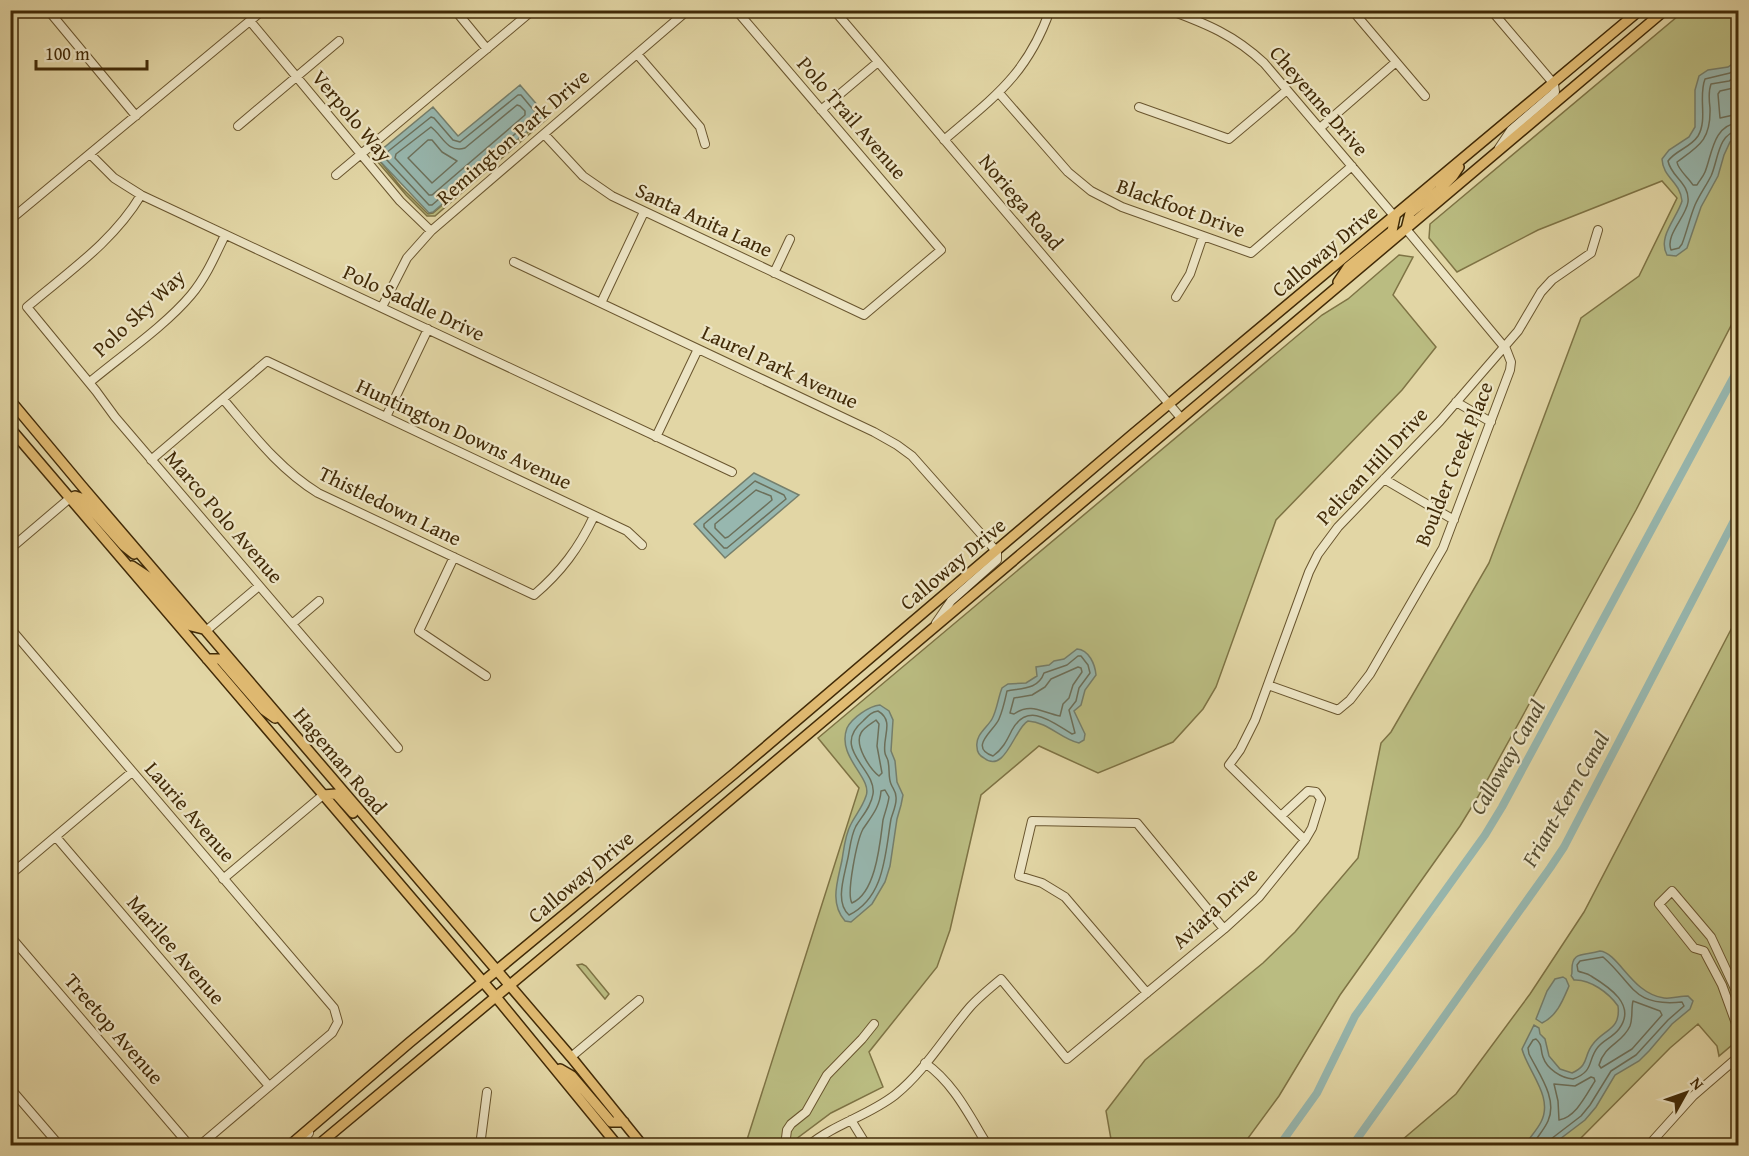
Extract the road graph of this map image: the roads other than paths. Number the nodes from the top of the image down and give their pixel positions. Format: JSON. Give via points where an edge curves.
{"nodes":[{"id":1,"x":48,"y":10,"type":"edge"},
{"id":2,"x":263,"y":10,"type":"edge"},
{"id":3,"x":455,"y":10,"type":"edge"},
{"id":4,"x":533,"y":10,"type":"edge"},
{"id":5,"x":688,"y":10,"type":"edge"},
{"id":6,"x":736,"y":10,"type":"edge"},
{"id":7,"x":834,"y":10,"type":"edge"},
{"id":8,"x":1050,"y":10,"type":"edge"},
{"id":9,"x":1169,"y":10,"type":"edge"},
{"id":10,"x":1352,"y":10,"type":"edge"},
{"id":11,"x":1491,"y":10,"type":"edge"},
{"id":12,"x":1640,"y":10,"type":"edge"},
{"id":13,"x":1665,"y":10,"type":"edge"},
{"id":14,"x":250,"y":21,"type":"junction"},
{"id":15,"x":339,"y":41,"type":"dead end"},
{"id":16,"x":487,"y":49,"type":"junction"},
{"id":17,"x":637,"y":54,"type":"junction"},
{"id":18,"x":878,"y":62,"type":"junction"},
{"id":19,"x":1396,"y":62,"type":"junction"},
{"id":20,"x":296,"y":77,"type":"junction"},
{"id":21,"x":1554,"y":84,"type":"junction"},
{"id":22,"x":1287,"y":90,"type":"junction"},
{"id":23,"x":999,"y":93,"type":"junction"},
{"id":24,"x":1425,"y":96,"type":"dead end"},
{"id":25,"x":1139,"y":107,"type":"dead end"},
{"id":26,"x":821,"y":110,"type":"junction"},
{"id":27,"x":136,"y":116,"type":"junction"},
{"id":28,"x":238,"y":126,"type":"dead end"},
{"id":29,"x":1320,"y":128,"type":"junction"},
{"id":30,"x":544,"y":134,"type":"junction"},
{"id":31,"x":944,"y":140,"type":"junction"},
{"id":32,"x":705,"y":144,"type":"dead end"},
{"id":33,"x":90,"y":154,"type":"junction"},
{"id":34,"x":361,"y":154,"type":"junction"},
{"id":35,"x":1494,"y":155,"type":"junction"},
{"id":36,"x":1463,"y":160,"type":"junction"},
{"id":37,"x":1352,"y":166,"type":"junction"},
{"id":38,"x":336,"y":175,"type":"dead end"},
{"id":39,"x":141,"y":195,"type":"junction"},
{"id":40,"x":644,"y":212,"type":"junction"},
{"id":41,"x":1395,"y":217,"type":"junction"},
{"id":42,"x":10,"y":220,"type":"edge"},
{"id":43,"x":1406,"y":229,"type":"junction"},
{"id":44,"x":1598,"y":230,"type":"dead end"},
{"id":45,"x":431,"y":231,"type":"junction"},
{"id":46,"x":225,"y":235,"type":"junction"},
{"id":47,"x":1203,"y":236,"type":"junction"},
{"id":48,"x":790,"y":239,"type":"dead end"},
{"id":49,"x":514,"y":262,"type":"dead end"},
{"id":50,"x":774,"y":273,"type":"junction"},
{"id":51,"x":1332,"y":291,"type":"junction"},
{"id":52,"x":1176,"y":297,"type":"dead end"},
{"id":53,"x":601,"y":303,"type":"junction"},
{"id":54,"x":382,"y":307,"type":"junction"},
{"id":55,"x":864,"y":315,"type":"joint"},
{"id":56,"x":428,"y":329,"type":"junction"},
{"id":57,"x":1504,"y":346,"type":"junction"},
{"id":58,"x":698,"y":348,"type":"junction"},
{"id":59,"x":90,"y":382,"type":"junction"},
{"id":60,"x":223,"y":399,"type":"junction"},
{"id":61,"x":10,"y":400,"type":"edge"},
{"id":62,"x":1456,"y":402,"type":"junction"},
{"id":63,"x":1170,"y":404,"type":"junction"},
{"id":64,"x":386,"y":417,"type":"junction"},
{"id":65,"x":1181,"y":418,"type":"junction"},
{"id":66,"x":1491,"y":422,"type":"junction"},
{"id":67,"x":10,"y":428,"type":"edge"},
{"id":68,"x":656,"y":437,"type":"junction"},
{"id":69,"x":151,"y":460,"type":"junction"},
{"id":70,"x":732,"y":472,"type":"dead end"},
{"id":71,"x":1384,"y":479,"type":"junction"},
{"id":72,"x":70,"y":498,"type":"junction"},
{"id":73,"x":594,"y":516,"type":"junction"},
{"id":74,"x":1454,"y":520,"type":"junction"},
{"id":75,"x":642,"y":544,"type":"dead end"},
{"id":76,"x":10,"y":549,"type":"edge"},
{"id":77,"x":997,"y":552,"type":"junction"},
{"id":78,"x":454,"y":557,"type":"junction"},
{"id":79,"x":123,"y":560,"type":"junction"},
{"id":80,"x":146,"y":562,"type":"junction"},
{"id":81,"x":259,"y":586,"type":"junction"},
{"id":82,"x":319,"y":601,"type":"dead end"},
{"id":83,"x":292,"y":624,"type":"junction"},
{"id":84,"x":932,"y":627,"type":"junction"},
{"id":85,"x":10,"y":628,"type":"edge"},
{"id":86,"x":207,"y":630,"type":"junction"},
{"id":87,"x":207,"y":659,"type":"junction"},
{"id":88,"x":486,"y":676,"type":"dead end"},
{"id":89,"x":1268,"y":685,"type":"junction"},
{"id":90,"x":286,"y":726,"type":"junction"},
{"id":91,"x":398,"y":748,"type":"dead end"},
{"id":92,"x":132,"y":772,"type":"junction"},
{"id":93,"x":323,"y":795,"type":"junction"},
{"id":94,"x":1281,"y":816,"type":"junction"},
{"id":95,"x":56,"y":837,"type":"junction"},
{"id":96,"x":1305,"y":840,"type":"junction"},
{"id":97,"x":399,"y":858,"type":"junction"},
{"id":98,"x":10,"y":875,"type":"edge"},
{"id":99,"x":223,"y":879,"type":"junction"},
{"id":100,"x":1224,"y":929,"type":"junction"},
{"id":101,"x":10,"y":936,"type":"edge"},
{"id":102,"x":1714,"y":944,"type":"junction"},
{"id":103,"x":1704,"y":951,"type":"junction"},
{"id":104,"x":497,"y":971,"type":"junction"},
{"id":105,"x":1735,"y":978,"type":"edge"},
{"id":106,"x":483,"y":982,"type":"junction"},
{"id":107,"x":510,"y":985,"type":"junction"},
{"id":108,"x":1722,"y":985,"type":"junction"},
{"id":109,"x":1147,"y":993,"type":"junction"},
{"id":110,"x":1738,"y":995,"type":"edge"},
{"id":111,"x":495,"y":997,"type":"junction"},
{"id":112,"x":639,"y":1000,"type":"dead end"},
{"id":113,"x":873,"y":1024,"type":"dead end"},
{"id":114,"x":1738,"y":1029,"type":"edge"},
{"id":115,"x":571,"y":1057,"type":"junction"},
{"id":116,"x":1738,"y":1057,"type":"edge"},
{"id":117,"x":925,"y":1064,"type":"junction"},
{"id":118,"x":552,"y":1065,"type":"junction"},
{"id":119,"x":269,"y":1086,"type":"junction"},
{"id":120,"x":10,"y":1088,"type":"edge"},
{"id":121,"x":487,"y":1092,"type":"dead end"},
{"id":122,"x":321,"y":1118,"type":"junction"},
{"id":123,"x":851,"y":1120,"type":"junction"},
{"id":124,"x":624,"y":1122,"type":"junction"},
{"id":125,"x":60,"y":1146,"type":"edge"},
{"id":126,"x":190,"y":1146,"type":"edge"},
{"id":127,"x":199,"y":1146,"type":"edge"},
{"id":128,"x":289,"y":1146,"type":"edge"},
{"id":129,"x":299,"y":1146,"type":"edge"},
{"id":130,"x":317,"y":1146,"type":"edge"},
{"id":131,"x":480,"y":1146,"type":"edge"},
{"id":132,"x":618,"y":1146,"type":"edge"},
{"id":133,"x":643,"y":1146,"type":"edge"},
{"id":134,"x":785,"y":1146,"type":"edge"},
{"id":135,"x":808,"y":1146,"type":"edge"},
{"id":136,"x":867,"y":1146,"type":"edge"},
{"id":137,"x":988,"y":1146,"type":"edge"},
{"id":138,"x":1648,"y":1146,"type":"edge"}],
"edges":[{"from":1,"to":27,"type":"street"},
{"from":2,"to":14,"type":"street"},
{"from":3,"to":16,"type":"street"},
{"from":4,"to":16,"type":"street"},
{"from":5,"to":17,"type":"street","name":"Remington Park Drive"},
{"from":6,"to":26,"type":"street","name":"Polo Trail Avenue"},
{"from":7,"to":18,"type":"street","name":"Noriega Road"},
{"from":8,"to":23,"type":"street","via":[[1026,62]]},
{"from":9,"to":22,"type":"street","name":"Cheyenne Drive","via":[[1234,39],[1264,63]]},
{"from":10,"to":19,"type":"street"},
{"from":11,"to":21,"type":"street"},
{"from":12,"to":21,"type":"main road","name":"Calloway Drive"},
{"from":13,"to":35,"type":"main road","name":"Calloway Drive"},
{"from":14,"to":20,"type":"street","name":"Verpolo Way"},
{"from":14,"to":27,"type":"street"},
{"from":15,"to":20,"type":"street"},
{"from":16,"to":34,"type":"street"},
{"from":17,"to":30,"type":"street","name":"Remington Park Drive"},
{"from":17,"to":32,"type":"street","via":[[700,127]]},
{"from":18,"to":26,"type":"street"},
{"from":18,"to":31,"type":"street","name":"Noriega Road"},
{"from":19,"to":24,"type":"street"},
{"from":19,"to":29,"type":"street"},
{"from":20,"to":28,"type":"street"},
{"from":20,"to":34,"type":"street","name":"Verpolo Way"},
{"from":21,"to":35,"type":"street","via":[[1555,92],[1512,130]]},
{"from":21,"to":36,"type":"main road","name":"Calloway Drive"},
{"from":22,"to":25,"type":"street","via":[[1229,139]]},
{"from":22,"to":29,"type":"street","name":"Cheyenne Drive"},
{"from":23,"to":31,"type":"street"},
{"from":23,"to":47,"type":"street","name":"Blackfoot Drive","via":[[1068,172],[1091,191],[1122,207]]},
{"from":26,"to":55,"type":"street","name":"Polo Trail Avenue","via":[[941,250]]},
{"from":27,"to":33,"type":"street"},
{"from":29,"to":37,"type":"street","name":"Cheyenne Drive"},
{"from":30,"to":40,"type":"street","name":"Santa Anita Lane","via":[[583,176]]},
{"from":30,"to":45,"type":"street","name":"Remington Park Drive"},
{"from":31,"to":63,"type":"street","name":"Noriega Road"},
{"from":33,"to":39,"type":"street","name":"Polo Saddle Drive","via":[[114,178]]},
{"from":33,"to":42,"type":"street"},
{"from":34,"to":38,"type":"street"},
{"from":34,"to":45,"type":"street","name":"Verpolo Way"},
{"from":35,"to":43,"type":"main road","name":"Calloway Drive"},
{"from":36,"to":41,"type":"main road","name":"Calloway Drive"},
{"from":36,"to":43,"type":"main road","via":[[1453,176],[1410,213]]},
{"from":37,"to":41,"type":"street","name":"Cheyenne Drive"},
{"from":37,"to":47,"type":"street","name":"Blackfoot Drive","via":[[1251,253]]},
{"from":39,"to":46,"type":"street","name":"Polo Saddle Drive"},
{"from":39,"to":59,"type":"street","name":"Marco Polo Avenue","via":[[107,239],[27,307]]},
{"from":40,"to":50,"type":"street","name":"Santa Anita Lane"},
{"from":40,"to":53,"type":"street"},
{"from":41,"to":51,"type":"main road","via":[[1392,231],[1348,267]]},
{"from":41,"to":63,"type":"main road","name":"Calloway Drive"},
{"from":43,"to":51,"type":"main road","name":"Calloway Drive"},
{"from":43,"to":57,"type":"street"},
{"from":44,"to":57,"type":"street","name":"Pelican Hill Drive","via":[[1591,253],[1552,280]]},
{"from":45,"to":54,"type":"street","name":"Remington Park Drive","via":[[407,258]]},
{"from":46,"to":54,"type":"street","name":"Polo Saddle Drive"},
{"from":46,"to":59,"type":"street","name":"Polo Sky Way","via":[[210,267],[190,295]]},
{"from":47,"to":52,"type":"street","via":[[1190,274]]},
{"from":48,"to":50,"type":"street"},
{"from":49,"to":53,"type":"street","name":"Laurel Park Avenue"},
{"from":50,"to":55,"type":"street","name":"Santa Anita Lane"},
{"from":51,"to":65,"type":"main road","name":"Calloway Drive"},
{"from":53,"to":58,"type":"street","name":"Laurel Park Avenue"},
{"from":54,"to":56,"type":"street","name":"Polo Saddle Drive"},
{"from":56,"to":64,"type":"street"},
{"from":56,"to":68,"type":"street","name":"Polo Saddle Drive"},
{"from":57,"to":62,"type":"street","name":"Pelican Hill Drive"},
{"from":57,"to":66,"type":"street","name":"Boulder Creek Place","via":[[1510,355],[1510,370]]},
{"from":58,"to":68,"type":"street"},
{"from":58,"to":77,"type":"street","name":"Laurel Park Avenue","via":[[897,445],[924,468]]},
{"from":59,"to":69,"type":"street","name":"Marco Polo Avenue"},
{"from":60,"to":64,"type":"street","name":"Huntington Downs Avenue","via":[[267,361]]},
{"from":60,"to":69,"type":"street"},
{"from":60,"to":78,"type":"street","name":"Thistledown Lane","via":[[279,464],[304,484]]},
{"from":61,"to":80,"type":"main road","name":"Hageman Road"},
{"from":62,"to":66,"type":"street"},
{"from":62,"to":71,"type":"street","name":"Pelican Hill Drive"},
{"from":63,"to":65,"type":"street","name":"Noriega Road"},
{"from":63,"to":77,"type":"main road","name":"Calloway Drive"},
{"from":64,"to":73,"type":"street","name":"Huntington Downs Avenue"},
{"from":65,"to":84,"type":"main road","name":"Calloway Drive"},
{"from":66,"to":74,"type":"street","name":"Boulder Creek Place"},
{"from":67,"to":72,"type":"main road","name":"Hageman Road"},
{"from":68,"to":70,"type":"street","name":"Polo Saddle Drive"},
{"from":69,"to":81,"type":"street","name":"Marco Polo Avenue"},
{"from":71,"to":74,"type":"street"},
{"from":71,"to":89,"type":"street","name":"Pelican Hill Drive","via":[[1318,554]]},
{"from":72,"to":76,"type":"street"},
{"from":72,"to":79,"type":"main road","name":"Hageman Road"},
{"from":72,"to":80,"type":"main road","via":[[81,498],[124,546]]},
{"from":73,"to":75,"type":"street","name":"Huntington Downs Avenue","via":[[627,531]]},
{"from":73,"to":78,"type":"street","name":"Thistledown Lane","via":[[564,567],[534,595]]},
{"from":74,"to":89,"type":"street","name":"Boulder Creek Place","via":[[1443,548],[1370,674],[1338,711]]},
{"from":77,"to":84,"type":"street","via":[[997,560],[951,601]]},
{"from":77,"to":104,"type":"main road","name":"Calloway Drive"},
{"from":78,"to":88,"type":"street","via":[[419,631]]},
{"from":79,"to":86,"type":"main road","via":[[147,576],[191,626]]},
{"from":79,"to":87,"type":"main road","name":"Hageman Road"},
{"from":80,"to":86,"type":"main road","name":"Hageman Road"},
{"from":81,"to":83,"type":"street","name":"Marco Polo Avenue"},
{"from":81,"to":86,"type":"street"},
{"from":82,"to":83,"type":"street"},
{"from":83,"to":91,"type":"street","name":"Marco Polo Avenue"},
{"from":84,"to":107,"type":"main road","name":"Calloway Drive"},
{"from":85,"to":92,"type":"street","name":"Laurie Avenue"},
{"from":86,"to":90,"type":"main road","name":"Hageman Road"},
{"from":87,"to":90,"type":"main road","via":[[220,659],[264,710]]},
{"from":87,"to":93,"type":"main road","name":"Hageman Road"},
{"from":89,"to":94,"type":"street","name":"Pelican Hill Drive","via":[[1248,735],[1229,765]]},
{"from":90,"to":97,"type":"main road","name":"Hageman Road"},
{"from":92,"to":95,"type":"street"},
{"from":92,"to":99,"type":"street","name":"Laurie Avenue"},
{"from":93,"to":97,"type":"main road","via":[[336,794]]},
{"from":93,"to":99,"type":"street"},
{"from":93,"to":106,"type":"main road","name":"Hageman Road"},
{"from":94,"to":96,"type":"street"},
{"from":94,"to":96,"type":"street","name":"Aviara Drive","via":[[1304,793],[1316,792],[1320,804]]},
{"from":95,"to":98,"type":"street"},
{"from":95,"to":119,"type":"street","name":"Marilee Avenue"},
{"from":96,"to":100,"type":"street","name":"Aviara Drive","via":[[1259,897]]},
{"from":97,"to":104,"type":"main road","name":"Hageman Road"},
{"from":99,"to":119,"type":"street","name":"Laurie Avenue","via":[[334,1008],[338,1022],[332,1034]]},
{"from":100,"to":109,"type":"street","name":"Aviara Drive"},
{"from":100,"to":109,"type":"street","via":[[1137,824],[1032,821],[1019,876],[1042,883],[1065,897]]},
{"from":101,"to":126,"type":"street","name":"Treetop Avenue"},
{"from":102,"to":103,"type":"street"},
{"from":102,"to":103,"type":"street","via":[[1672,891],[1659,904],[1694,948]]},
{"from":102,"to":105,"type":"street"},
{"from":103,"to":108,"type":"street"},
{"from":104,"to":106,"type":"main road","name":"Calloway Drive"},
{"from":104,"to":107,"type":"main road","name":"Hageman Road"},
{"from":105,"to":108,"type":"street"},
{"from":105,"to":110,"type":"street"},
{"from":106,"to":111,"type":"main road","name":"Hageman Road"},
{"from":106,"to":122,"type":"main road","name":"Calloway Drive"},
{"from":107,"to":111,"type":"main road","name":"Calloway Drive"},
{"from":107,"to":115,"type":"main road","name":"Hageman Road"},
{"from":108,"to":114,"type":"street"},
{"from":109,"to":117,"type":"street","name":"Aviara Drive","via":[[1067,1059],[1000,979],[970,1007]]},
{"from":111,"to":118,"type":"main road","name":"Hageman Road"},
{"from":111,"to":130,"type":"main road","name":"Calloway Drive"},
{"from":112,"to":115,"type":"street"},
{"from":113,"to":134,"type":"street","via":[[827,1075],[807,1112],[791,1124]]},
{"from":115,"to":124,"type":"main road","name":"Hageman Road"},
{"from":116,"to":138,"type":"street","via":[[1693,1096]]},
{"from":117,"to":123,"type":"street","via":[[882,1105]]},
{"from":117,"to":137,"type":"street","via":[[951,1088]]},
{"from":118,"to":124,"type":"main road","via":[[572,1076],[611,1122]]},
{"from":118,"to":132,"type":"main road","name":"Hageman Road"},
{"from":119,"to":127,"type":"street"},
{"from":120,"to":125,"type":"street"},
{"from":121,"to":131,"type":"street"},
{"from":122,"to":128,"type":"main road","name":"Calloway Drive"},
{"from":122,"to":129,"type":"street"},
{"from":123,"to":135,"type":"street"},
{"from":123,"to":136,"type":"street"},
{"from":124,"to":133,"type":"main road","name":"Hageman Road"}]}
